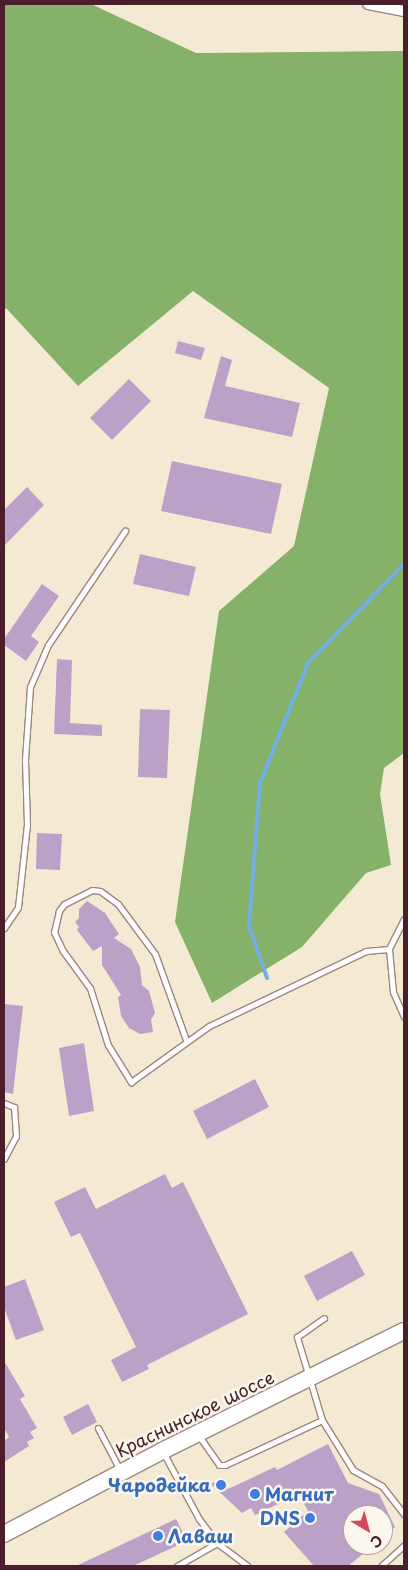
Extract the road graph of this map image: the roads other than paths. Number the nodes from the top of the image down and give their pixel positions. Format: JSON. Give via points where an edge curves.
{"nodes":[{"id":1,"x":368,"y":4,"type":"edge"},
{"id":2,"x":404,"y":11,"type":"edge"},
{"id":3,"x":125,"y":532,"type":"dead end"},
{"id":4,"x":404,"y":919,"type":"edge"},
{"id":5,"x":4,"y":928,"type":"edge"},
{"id":6,"x":389,"y":949,"type":"junction"},
{"id":7,"x":404,"y":1017,"type":"edge"},
{"id":8,"x":186,"y":1040,"type":"junction"},
{"id":9,"x":4,"y":1104,"type":"edge"},
{"id":10,"x":4,"y":1159,"type":"edge"},
{"id":11,"x":324,"y":1318,"type":"dead end"},
{"id":12,"x":404,"y":1331,"type":"edge"},
{"id":13,"x":309,"y":1381,"type":"junction"},
{"id":14,"x":322,"y":1420,"type":"junction"},
{"id":15,"x":98,"y":1428,"type":"dead end"},
{"id":16,"x":197,"y":1434,"type":"junction"},
{"id":17,"x":162,"y":1451,"type":"junction"},
{"id":18,"x":121,"y":1472,"type":"junction"},
{"id":19,"x":404,"y":1514,"type":"edge"},
{"id":20,"x":4,"y":1534,"type":"edge"},
{"id":21,"x":217,"y":1543,"type":"junction"},
{"id":22,"x":404,"y":1545,"type":"edge"},
{"id":23,"x":177,"y":1566,"type":"edge"},
{"id":24,"x":247,"y":1566,"type":"edge"},
{"id":25,"x":381,"y":1566,"type":"edge"}],
"edges":[{"from":1,"to":2,"type":"street"},
{"from":3,"to":5,"type":"lane","via":[[48,645],[30,687],[25,760],[27,824],[18,907]]},
{"from":4,"to":6,"type":"lane"},
{"from":6,"to":7,"type":"lane","via":[[393,992]]},
{"from":6,"to":8,"type":"lane","via":[[366,951]]},
{"from":8,"to":8,"type":"lane","via":[[131,1082],[108,1045],[90,988],[63,951],[54,932],[64,904],[92,890],[100,891],[118,904],[155,954]]},
{"from":9,"to":10,"type":"lane","via":[[14,1106],[16,1136]]},
{"from":11,"to":13,"type":"lane","via":[[296,1337]]},
{"from":12,"to":13,"type":"main road","name":"Краснинское шоссе"},
{"from":13,"to":14,"type":"lane"},
{"from":13,"to":16,"type":"main road","name":"Краснинское шоссе"},
{"from":14,"to":16,"type":"lane","via":[[225,1465],[219,1465]]},
{"from":14,"to":19,"type":"lane","via":[[353,1470],[382,1486]]},
{"from":15,"to":18,"type":"lane"},
{"from":16,"to":17,"type":"main road","name":"Краснинское шоссе"},
{"from":17,"to":18,"type":"main road","name":"Краснинское шоссе"},
{"from":17,"to":21,"type":"lane"},
{"from":18,"to":20,"type":"main road","name":"Краснинское шоссе"},
{"from":21,"to":23,"type":"lane"},
{"from":21,"to":24,"type":"lane"},
{"from":22,"to":25,"type":"lane"}]}
